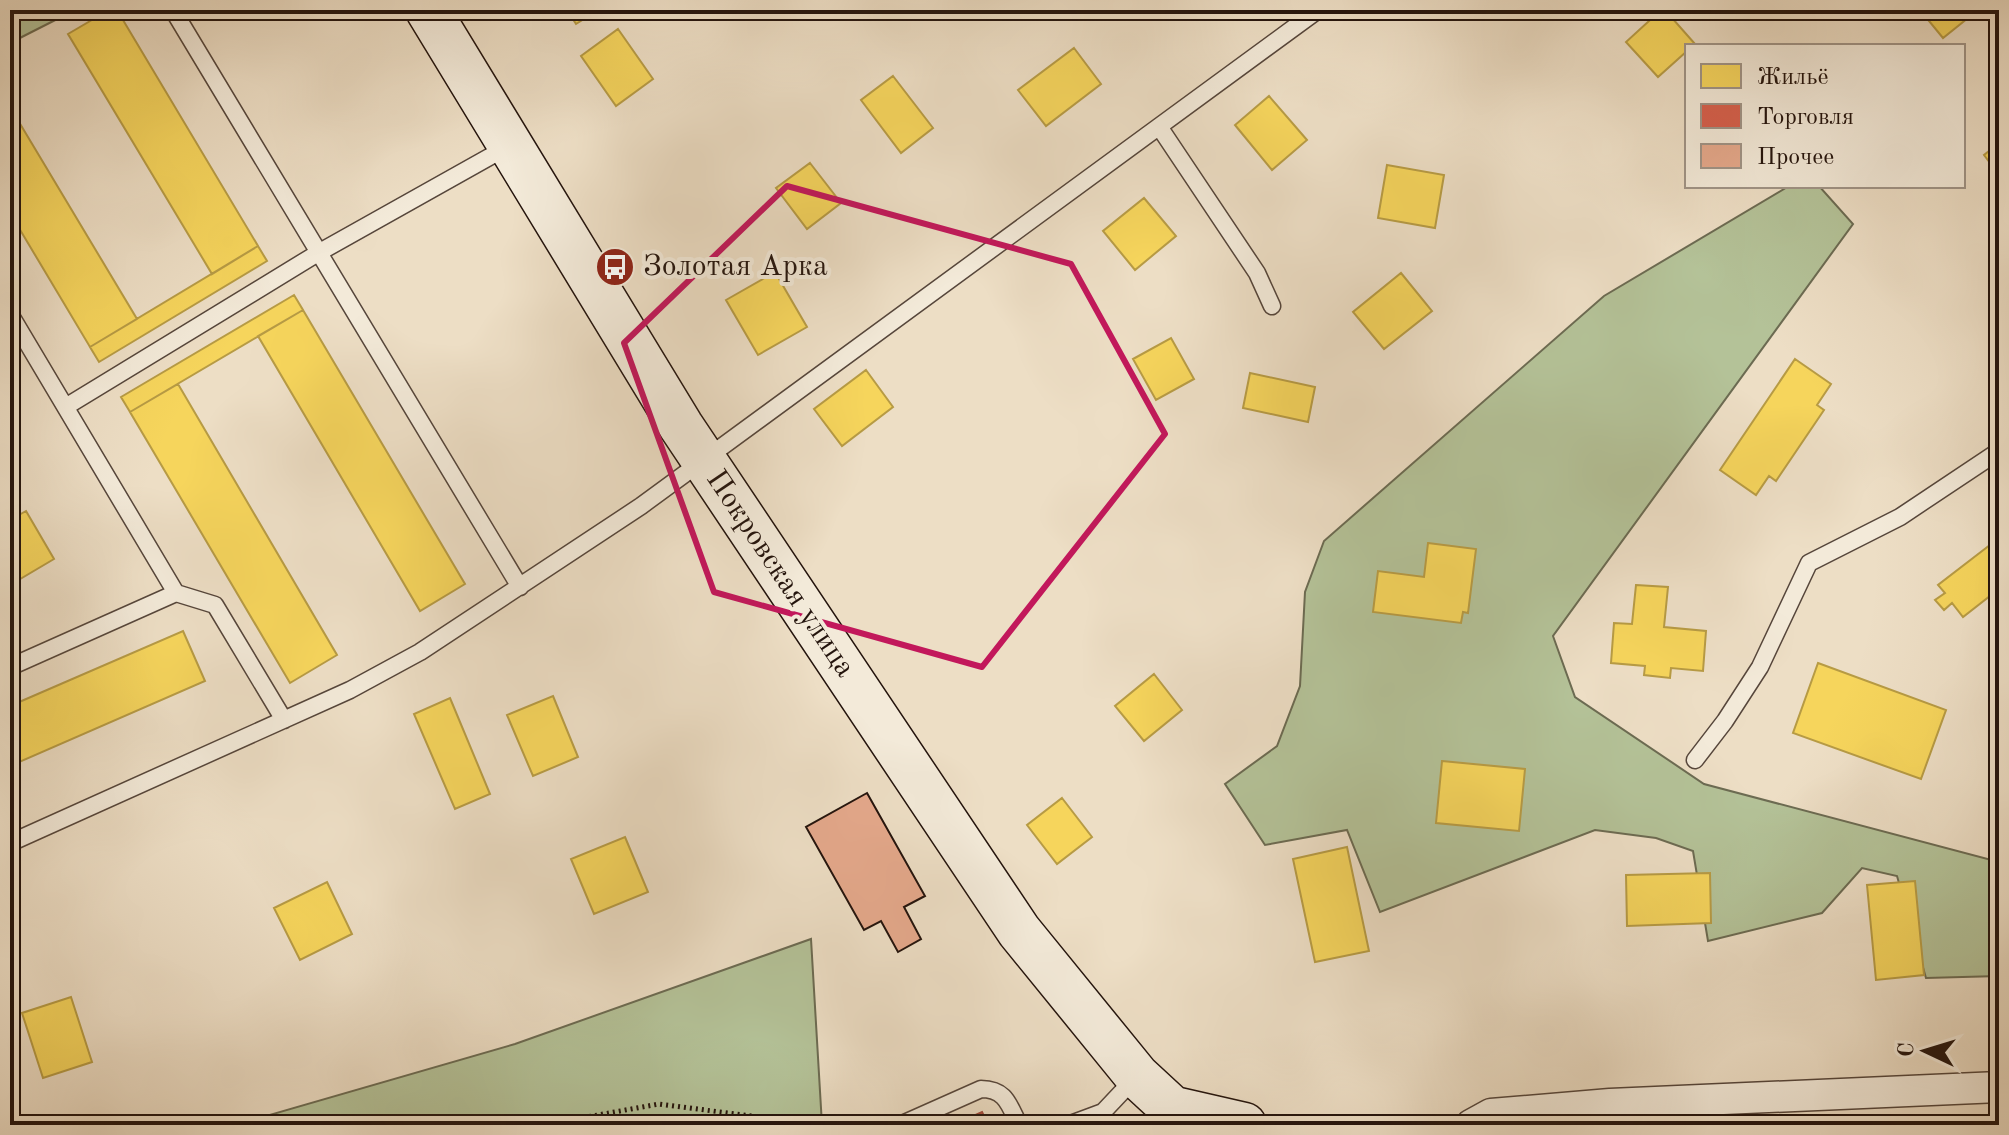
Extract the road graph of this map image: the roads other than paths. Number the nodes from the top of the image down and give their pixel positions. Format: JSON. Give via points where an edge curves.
{"nodes":[{"id":1,"x":173,"y":10,"type":"edge"},
{"id":2,"x":428,"y":10,"type":"edge"},
{"id":3,"x":1318,"y":10,"type":"edge"},
{"id":4,"x":1160,"y":128,"type":"junction"},
{"id":5,"x":509,"y":146,"type":"junction"},
{"id":6,"x":318,"y":253,"type":"junction"},
{"id":7,"x":1272,"y":306,"type":"dead end"},
{"id":8,"x":10,"y":314,"type":"edge"},
{"id":9,"x":67,"y":406,"type":"junction"},
{"id":10,"x":1999,"y":451,"type":"edge"},
{"id":11,"x":703,"y":459,"type":"junction"},
{"id":12,"x":520,"y":587,"type":"junction"},
{"id":13,"x":176,"y":593,"type":"junction"},
{"id":14,"x":10,"y":667,"type":"edge"},
{"id":15,"x":284,"y":720,"type":"junction"},
{"id":16,"x":1695,"y":760,"type":"dead end"},
{"id":17,"x":10,"y":843,"type":"edge"},
{"id":18,"x":1137,"y":1076,"type":"junction"},
{"id":19,"x":1999,"y":1087,"type":"edge"},
{"id":20,"x":1182,"y":1117,"type":"edge"},
{"id":21,"x":900,"y":1125,"type":"edge"},
{"id":22,"x":1019,"y":1125,"type":"edge"},
{"id":23,"x":1068,"y":1125,"type":"edge"},
{"id":24,"x":1244,"y":1125,"type":"edge"},
{"id":25,"x":1471,"y":1125,"type":"edge"}],
"edges":[{"from":1,"to":6,"type":"lane"},
{"from":2,"to":5,"type":"street","name":"Покровская улица"},
{"from":3,"to":4,"type":"lane"},
{"from":4,"to":7,"type":"lane","via":[[1257,273]]},
{"from":4,"to":11,"type":"lane"},
{"from":5,"to":6,"type":"lane"},
{"from":5,"to":11,"type":"street","name":"Покровская улица"},
{"from":6,"to":9,"type":"lane"},
{"from":6,"to":12,"type":"lane"},
{"from":8,"to":9,"type":"lane"},
{"from":9,"to":13,"type":"lane"},
{"from":10,"to":16,"type":"lane","via":[[1900,517],[1809,563],[1760,667]]},
{"from":11,"to":12,"type":"lane"},
{"from":11,"to":18,"type":"street","name":"Покровская улица","via":[[1019,931]]},
{"from":12,"to":15,"type":"lane","via":[[420,652]]},
{"from":13,"to":14,"type":"lane"},
{"from":13,"to":15,"type":"lane","via":[[215,605]]},
{"from":15,"to":17,"type":"lane"},
{"from":18,"to":20,"type":"street","name":"Покровская улица"},
{"from":18,"to":23,"type":"lane","via":[[1103,1112]]},
{"from":19,"to":25,"type":"street","via":[[1610,1104],[1491,1114]]},
{"from":20,"to":24,"type":"street"},
{"from":21,"to":22,"type":"lane","via":[[981,1089],[994,1089],[1004,1096]]}]}
